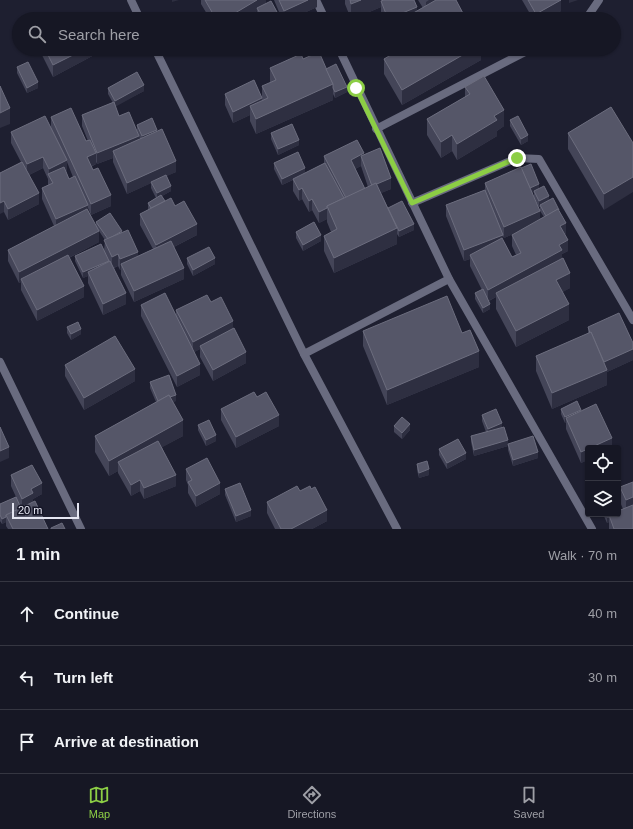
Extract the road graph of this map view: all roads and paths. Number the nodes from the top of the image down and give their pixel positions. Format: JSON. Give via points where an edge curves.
{"nodes":[{"id":1,"x":131,"y":0,"type":"edge"},
{"id":2,"x":316,"y":0,"type":"edge"},
{"id":3,"x":599,"y":0,"type":"edge"},
{"id":4,"x":137,"y":12,"type":"edge"},
{"id":5,"x":322,"y":12,"type":"edge"},
{"id":6,"x":591,"y":12,"type":"edge"},
{"id":7,"x":158,"y":56,"type":"edge"},
{"id":8,"x":342,"y":56,"type":"edge"},
{"id":9,"x":517,"y":56,"type":"edge"},
{"id":10,"x":376,"y":129,"type":"junction"},
{"id":11,"x":412,"y":203,"type":"junction"},
{"id":12,"x":449,"y":278,"type":"junction"},
{"id":13,"x":633,"y":320,"type":"edge"},
{"id":14,"x":304,"y":354,"type":"junction"},
{"id":15,"x":0,"y":362,"type":"edge"},
{"id":16,"x":81,"y":529,"type":"edge"},
{"id":17,"x":398,"y":529,"type":"edge"},
{"id":18,"x":592,"y":529,"type":"edge"}],
"edges":[{"from":1,"to":4,"type":"street"},
{"from":2,"to":5,"type":"street"},
{"from":3,"to":6,"type":"street"},
{"from":7,"to":14,"type":"street"},
{"from":8,"to":10,"type":"street"},
{"from":9,"to":10,"type":"street"},
{"from":10,"to":11,"type":"street"},
{"from":11,"to":12,"type":"street"},
{"from":11,"to":13,"type":"street","via":[[517,158],[539,160]]},
{"from":12,"to":14,"type":"street"},
{"from":12,"to":18,"type":"street"},
{"from":14,"to":17,"type":"street"},
{"from":15,"to":16,"type":"street"}]}
